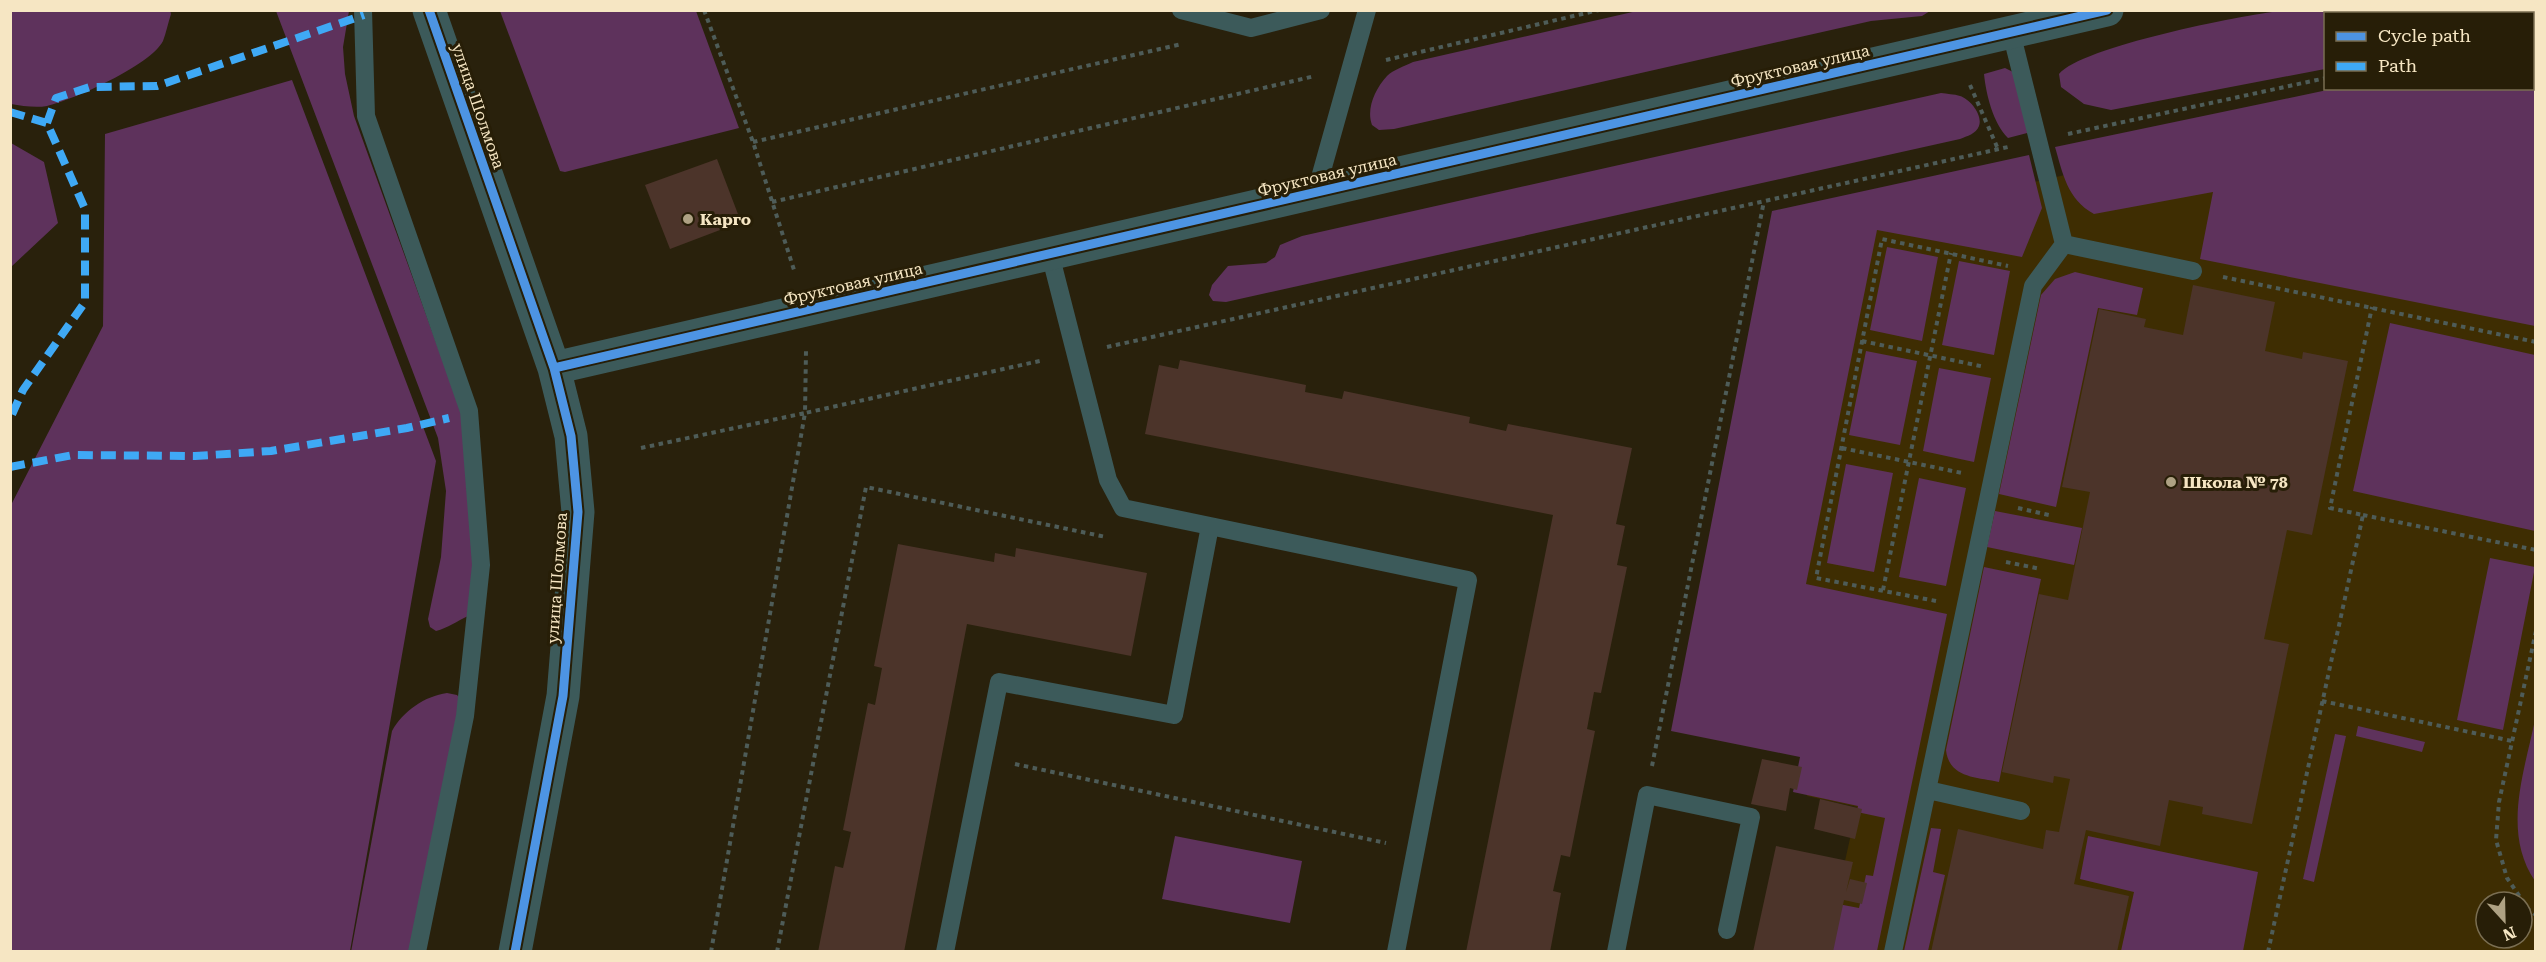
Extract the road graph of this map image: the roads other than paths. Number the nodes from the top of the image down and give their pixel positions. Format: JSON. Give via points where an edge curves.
{"nodes":[{"id":1,"x":363,"y":10,"type":"edge"},
{"id":2,"x":429,"y":10,"type":"edge"},
{"id":3,"x":1181,"y":10,"type":"edge"},
{"id":4,"x":1321,"y":10,"type":"edge"},
{"id":5,"x":1367,"y":10,"type":"edge"},
{"id":6,"x":2096,"y":12,"type":"edge"},
{"id":7,"x":2011,"y":32,"type":"junction"},
{"id":8,"x":1317,"y":192,"type":"junction"},
{"id":9,"x":2064,"y":244,"type":"junction"},
{"id":10,"x":1050,"y":254,"type":"junction"},
{"id":11,"x":2193,"y":270,"type":"road end"},
{"id":12,"x":554,"y":368,"type":"junction"},
{"id":13,"x":1210,"y":526,"type":"junction"},
{"id":14,"x":1928,"y":790,"type":"junction"},
{"id":15,"x":2021,"y":811,"type":"dead end"},
{"id":16,"x":1727,"y":930,"type":"dead end"},
{"id":17,"x":417,"y":951,"type":"edge"},
{"id":18,"x":515,"y":951,"type":"edge"},
{"id":19,"x":945,"y":951,"type":"edge"},
{"id":20,"x":1396,"y":951,"type":"edge"},
{"id":21,"x":1616,"y":951,"type":"edge"},
{"id":22,"x":1893,"y":951,"type":"edge"}],
"edges":[{"from":1,"to":17,"type":"lane","via":[[366,116],[469,411],[482,566],[465,716]]},
{"from":2,"to":12,"type":"street","name":"улица Шолмова"},
{"from":3,"to":4,"type":"lane","via":[[1251,28]]},
{"from":5,"to":8,"type":"lane"},
{"from":6,"to":7,"type":"street","name":"Фруктовая улица"},
{"from":7,"to":8,"type":"street","name":"Фруктовая улица"},
{"from":7,"to":9,"type":"lane"},
{"from":8,"to":10,"type":"street","name":"Фруктовая улица"},
{"from":9,"to":11,"type":"lane"},
{"from":9,"to":14,"type":"lane","via":[[2033,286]]},
{"from":10,"to":12,"type":"street","name":"Фруктовая улица"},
{"from":10,"to":13,"type":"lane","via":[[1108,480],[1123,508]]},
{"from":12,"to":18,"type":"street","name":"улица Шолмова","via":[[571,436],[578,512],[564,696]]},
{"from":13,"to":19,"type":"lane","via":[[1174,715],[999,682]]},
{"from":13,"to":20,"type":"lane","via":[[1468,580]]},
{"from":14,"to":15,"type":"lane"},
{"from":14,"to":22,"type":"lane"},
{"from":16,"to":21,"type":"lane","via":[[1751,817],[1647,795]]}]}
